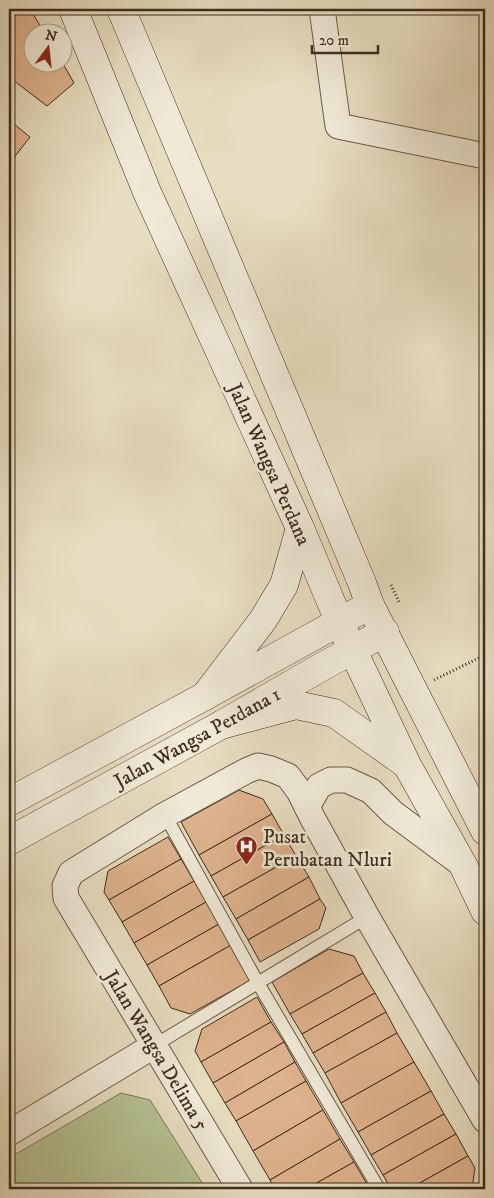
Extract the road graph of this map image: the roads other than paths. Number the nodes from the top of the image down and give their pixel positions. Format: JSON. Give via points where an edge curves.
{"nodes":[{"id":1,"x":73,"y":9,"type":"edge"},
{"id":2,"x":121,"y":9,"type":"edge"},
{"id":3,"x":322,"y":9,"type":"edge"},
{"id":4,"x":485,"y":156,"type":"edge"},
{"id":5,"x":300,"y":528,"type":"junction"},
{"id":6,"x":370,"y":605,"type":"junction"},
{"id":7,"x":339,"y":622,"type":"junction"},
{"id":8,"x":385,"y":632,"type":"junction"},
{"id":9,"x":353,"y":650,"type":"junction"},
{"id":10,"x":205,"y":696,"type":"junction"},
{"id":11,"x":221,"y":725,"type":"junction"},
{"id":12,"x":407,"y":765,"type":"junction"},
{"id":13,"x":9,"y":802,"type":"edge"},
{"id":14,"x":307,"y":807,"type":"junction"},
{"id":15,"x":165,"y":815,"type":"junction"},
{"id":16,"x":485,"y":830,"type":"edge"},
{"id":17,"x":9,"y":841,"type":"edge"},
{"id":18,"x":463,"y":865,"type":"junction"},
{"id":19,"x":485,"y":910,"type":"edge"},
{"id":20,"x":367,"y":917,"type":"junction"},
{"id":21,"x":258,"y":983,"type":"junction"},
{"id":22,"x":155,"y":1045,"type":"junction"},
{"id":23,"x":485,"y":1120,"type":"edge"},
{"id":24,"x":9,"y":1133,"type":"edge"},
{"id":25,"x":240,"y":1189,"type":"edge"},
{"id":26,"x":379,"y":1189,"type":"edge"}],
"edges":[{"from":1,"to":5,"type":"main road","name":"Jalan Wangsa Perdana","via":[[147,192]]},
{"from":2,"to":6,"type":"main road","name":"Jalan Wangsa Perdana"},
{"from":3,"to":4,"type":"street","via":[[338,126]]},
{"from":5,"to":7,"type":"main road","name":"Jalan Wangsa Perdana"},
{"from":5,"to":10,"type":"main road","via":[[284,585],[263,620]]},
{"from":6,"to":7,"type":"main road","name":"Jalan Wangsa Perdana 1"},
{"from":6,"to":8,"type":"main road","name":"Jalan Wangsa Perdana"},
{"from":7,"to":9,"type":"main road","name":"Jalan Wangsa Perdana"},
{"from":7,"to":10,"type":"main road","name":"Jalan Wangsa Perdana 1"},
{"from":8,"to":9,"type":"main road","name":"Jalan Wangsa Perdana 1"},
{"from":8,"to":16,"type":"main road","name":"Jalan Wangsa Perdana"},
{"from":9,"to":11,"type":"main road","name":"Jalan Wangsa Perdana 1"},
{"from":9,"to":12,"type":"main road","name":"Jalan Wangsa Perdana"},
{"from":10,"to":13,"type":"main road","name":"Jalan Wangsa Perdana 1"},
{"from":11,"to":12,"type":"main road","via":[[296,705],[334,713]]},
{"from":11,"to":17,"type":"main road","name":"Jalan Wangsa Perdana 1"},
{"from":12,"to":18,"type":"main road","name":"Jalan Wangsa Perdana"},
{"from":14,"to":15,"type":"street","name":"Jalan Wangsa Delima 5","via":[[288,776],[258,766]]},
{"from":14,"to":18,"type":"street","via":[[319,786],[331,780],[347,780],[371,792],[392,813]]},
{"from":14,"to":20,"type":"street","name":"Jalan Wangsa Delima 5"},
{"from":15,"to":21,"type":"lane"},
{"from":15,"to":22,"type":"street","name":"Jalan Wangsa Delima 5","via":[[71,873],[65,886],[66,898]]},
{"from":18,"to":19,"type":"main road","name":"Jalan Wangsa Perdana"},
{"from":20,"to":21,"type":"lane"},
{"from":20,"to":23,"type":"street","name":"Jalan Wangsa Delima 5"},
{"from":21,"to":22,"type":"lane"},
{"from":21,"to":26,"type":"lane"},
{"from":22,"to":24,"type":"street"},
{"from":22,"to":25,"type":"street","name":"Jalan Wangsa Delima 5"}]}
